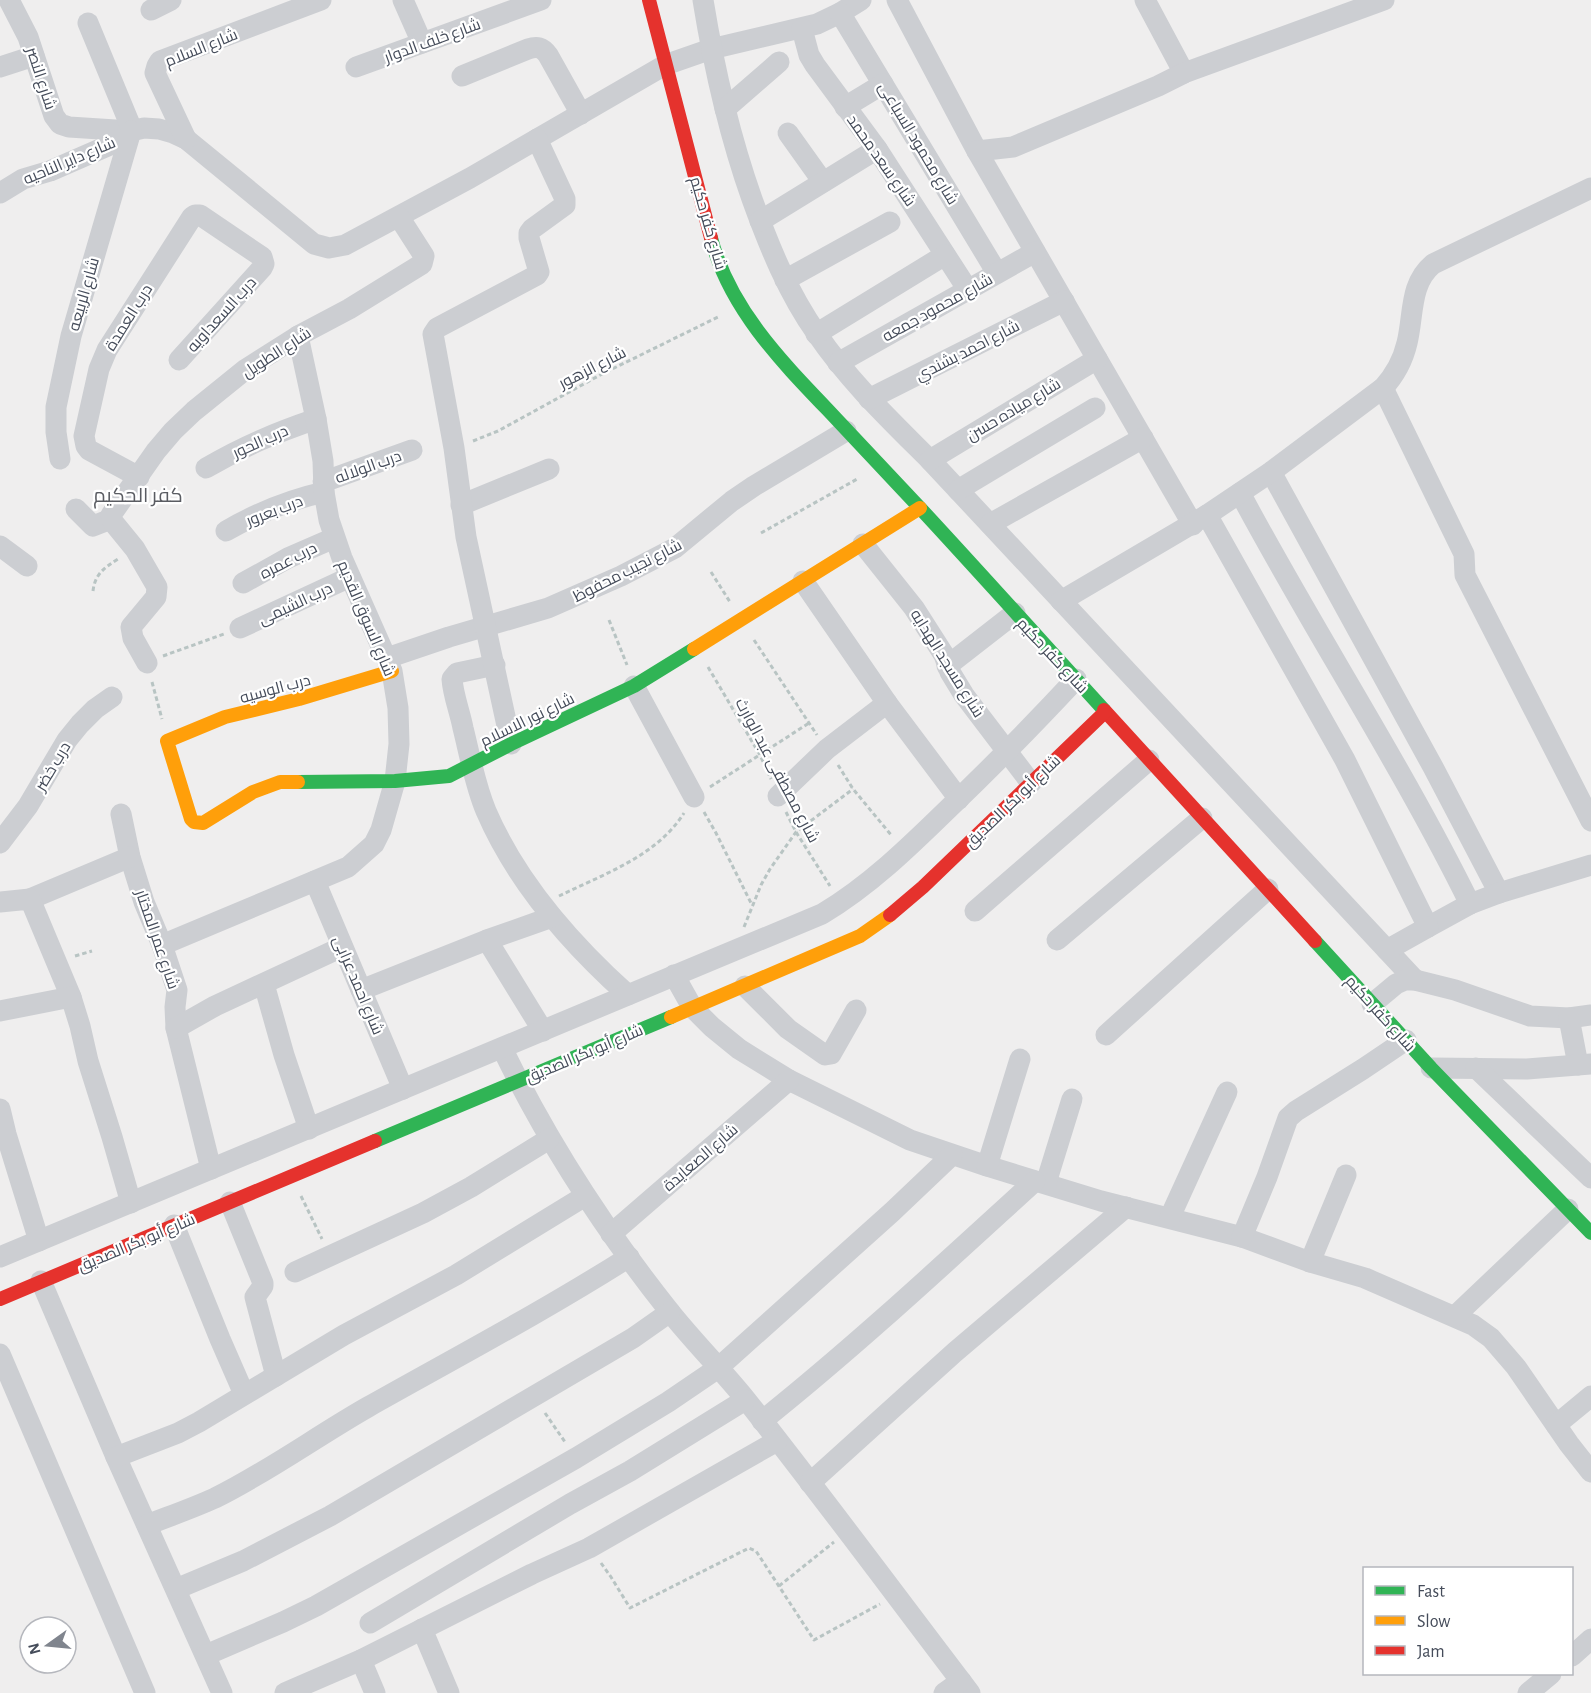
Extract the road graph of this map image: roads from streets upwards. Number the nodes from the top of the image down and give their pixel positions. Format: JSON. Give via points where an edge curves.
{"nodes":[{"id":1,"x":9,"y":0,"type":"edge"},
{"id":2,"x":171,"y":0,"type":"edge"},
{"id":3,"x":321,"y":0,"type":"edge"},
{"id":4,"x":403,"y":0,"type":"edge"},
{"id":5,"x":542,"y":0,"type":"edge"},
{"id":6,"x":649,"y":0,"type":"edge"},
{"id":7,"x":703,"y":0,"type":"edge"},
{"id":8,"x":861,"y":0,"type":"edge"},
{"id":9,"x":897,"y":0,"type":"edge"},
{"id":10,"x":1145,"y":0,"type":"edge"},
{"id":11,"x":1384,"y":0,"type":"edge"},
{"id":12,"x":298,"y":4,"type":"edge"},
{"id":13,"x":1344,"y":7,"type":"edge"},
{"id":14,"x":151,"y":10,"type":"dead end"},
{"id":15,"x":840,"y":13,"type":"junction"},
{"id":16,"x":88,"y":23,"type":"dead end"},
{"id":17,"x":802,"y":28,"type":"junction"},
{"id":18,"x":422,"y":43,"type":"junction"},
{"id":19,"x":711,"y":49,"type":"junction"},
{"id":20,"x":34,"y":56,"type":"junction"},
{"id":21,"x":778,"y":62,"type":"dead end"},
{"id":22,"x":665,"y":65,"type":"junction"},
{"id":23,"x":0,"y":67,"type":"edge"},
{"id":24,"x":356,"y":67,"type":"dead end"},
{"id":25,"x":1184,"y":73,"type":"junction"},
{"id":26,"x":462,"y":76,"type":"dead end"},
{"id":27,"x":883,"y":84,"type":"junction"},
{"id":28,"x":845,"y":107,"type":"junction"},
{"id":29,"x":724,"y":109,"type":"junction"},
{"id":30,"x":582,"y":114,"type":"junction"},
{"id":31,"x":131,"y":131,"type":"junction"},
{"id":32,"x":788,"y":133,"type":"dead end"},
{"id":33,"x":186,"y":139,"type":"junction"},
{"id":34,"x":537,"y":139,"type":"junction"},
{"id":35,"x":876,"y":149,"type":"junction"},
{"id":36,"x":977,"y":151,"type":"junction"},
{"id":37,"x":823,"y":182,"type":"junction"},
{"id":38,"x":1591,"y":188,"type":"edge"},
{"id":39,"x":0,"y":193,"type":"edge"},
{"id":40,"x":399,"y":217,"type":"junction"},
{"id":41,"x":760,"y":221,"type":"junction"},
{"id":42,"x":890,"y":222,"type":"dead end"},
{"id":43,"x":1035,"y":252,"type":"junction"},
{"id":44,"x":945,"y":255,"type":"junction"},
{"id":45,"x":262,"y":268,"type":"joint"},
{"id":46,"x":997,"y":273,"type":"junction"},
{"id":47,"x":785,"y":280,"type":"junction"},
{"id":48,"x":968,"y":290,"type":"junction"},
{"id":49,"x":1064,"y":301,"type":"junction"},
{"id":50,"x":816,"y":333,"type":"junction"},
{"id":51,"x":298,"y":336,"type":"junction"},
{"id":52,"x":1097,"y":359,"type":"junction"},
{"id":53,"x":179,"y":360,"type":"dead end"},
{"id":54,"x":838,"y":363,"type":"junction"},
{"id":55,"x":1383,"y":388,"type":"junction"},
{"id":56,"x":869,"y":399,"type":"junction"},
{"id":57,"x":1095,"y":408,"type":"dead end"},
{"id":58,"x":316,"y":419,"type":"junction"},
{"id":59,"x":846,"y":431,"type":"junction"},
{"id":60,"x":1143,"y":438,"type":"junction"},
{"id":61,"x":412,"y":450,"type":"dead end"},
{"id":62,"x":60,"y":459,"type":"dead end"},
{"id":63,"x":930,"y":460,"type":"junction"},
{"id":64,"x":206,"y":468,"type":"dead end"},
{"id":65,"x":549,"y":469,"type":"dead end"},
{"id":66,"x":1271,"y":472,"type":"junction"},
{"id":67,"x":139,"y":477,"type":"junction"},
{"id":68,"x":324,"y":487,"type":"junction"},
{"id":69,"x":958,"y":490,"type":"junction"},
{"id":70,"x":1240,"y":493,"type":"junction"},
{"id":71,"x":461,"y":505,"type":"junction"},
{"id":72,"x":920,"y":508,"type":"junction"},
{"id":73,"x":76,"y":509,"type":"dead end"},
{"id":74,"x":114,"y":513,"type":"junction"},
{"id":75,"x":1200,"y":520,"type":"junction"},
{"id":76,"x":990,"y":524,"type":"junction"},
{"id":77,"x":226,"y":531,"type":"dead end"},
{"id":78,"x":334,"y":538,"type":"junction"},
{"id":79,"x":863,"y":544,"type":"junction"},
{"id":80,"x":0,"y":546,"type":"edge"},
{"id":81,"x":27,"y":566,"type":"dead end"},
{"id":82,"x":350,"y":577,"type":"junction"},
{"id":83,"x":803,"y":581,"type":"junction"},
{"id":84,"x":243,"y":583,"type":"dead end"},
{"id":85,"x":1061,"y":601,"type":"junction"},
{"id":86,"x":1015,"y":613,"type":"junction"},
{"id":87,"x":485,"y":627,"type":"junction"},
{"id":88,"x":240,"y":628,"type":"road end"},
{"id":89,"x":147,"y":663,"type":"road end"},
{"id":90,"x":389,"y":665,"type":"junction"},
{"id":91,"x":495,"y":665,"type":"junction"},
{"id":92,"x":947,"y":666,"type":"junction"},
{"id":93,"x":1076,"y":679,"type":"junction"},
{"id":94,"x":634,"y":686,"type":"junction"},
{"id":95,"x":111,"y":697,"type":"dead end"},
{"id":96,"x":887,"y":703,"type":"junction"},
{"id":97,"x":1105,"y":711,"type":"junction"},
{"id":98,"x":167,"y":741,"type":"joint"},
{"id":99,"x":511,"y":744,"type":"junction"},
{"id":100,"x":1007,"y":752,"type":"junction"},
{"id":101,"x":1149,"y":760,"type":"junction"},
{"id":102,"x":472,"y":765,"type":"junction"},
{"id":103,"x":395,"y":781,"type":"junction"},
{"id":104,"x":1031,"y":783,"type":"junction"},
{"id":105,"x":778,"y":796,"type":"road end"},
{"id":106,"x":694,"y":797,"type":"road end"},
{"id":107,"x":959,"y":799,"type":"junction"},
{"id":108,"x":122,"y":814,"type":"dead end"},
{"id":109,"x":1202,"y":818,"type":"junction"},
{"id":110,"x":1591,"y":821,"type":"edge"},
{"id":111,"x":0,"y":843,"type":"edge"},
{"id":112,"x":130,"y":857,"type":"junction"},
{"id":113,"x":1591,"y":865,"type":"edge"},
{"id":114,"x":315,"y":881,"type":"junction"},
{"id":115,"x":1268,"y":889,"type":"junction"},
{"id":116,"x":1499,"y":893,"type":"junction"},
{"id":117,"x":30,"y":899,"type":"junction"},
{"id":118,"x":0,"y":902,"type":"edge"},
{"id":119,"x":1470,"y":904,"type":"junction"},
{"id":120,"x":547,"y":911,"type":"junction"},
{"id":121,"x":975,"y":911,"type":"dead end"},
{"id":122,"x":1428,"y":927,"type":"junction"},
{"id":123,"x":486,"y":940,"type":"junction"},
{"id":124,"x":1057,"y":940,"type":"dead end"},
{"id":125,"x":162,"y":945,"type":"junction"},
{"id":126,"x":342,"y":947,"type":"junction"},
{"id":127,"x":1387,"y":950,"type":"junction"},
{"id":128,"x":674,"y":975,"type":"junction"},
{"id":129,"x":1415,"y":980,"type":"junction"},
{"id":130,"x":264,"y":984,"type":"junction"},
{"id":131,"x":745,"y":986,"type":"junction"},
{"id":132,"x":361,"y":990,"type":"junction"},
{"id":133,"x":628,"y":995,"type":"junction"},
{"id":134,"x":71,"y":997,"type":"junction"},
{"id":135,"x":1372,"y":1004,"type":"junction"},
{"id":136,"x":692,"y":1007,"type":"junction"},
{"id":137,"x":856,"y":1010,"type":"dead end"},
{"id":138,"x":0,"y":1011,"type":"edge"},
{"id":139,"x":1591,"y":1015,"type":"edge"},
{"id":140,"x":1569,"y":1018,"type":"junction"},
{"id":141,"x":176,"y":1028,"type":"junction"},
{"id":142,"x":543,"y":1031,"type":"junction"},
{"id":143,"x":1106,"y":1035,"type":"dead end"},
{"id":144,"x":1406,"y":1040,"type":"junction"},
{"id":145,"x":502,"y":1048,"type":"junction"},
{"id":146,"x":1020,"y":1059,"type":"dead end"},
{"id":147,"x":1585,"y":1065,"type":"edge"},
{"id":148,"x":1431,"y":1068,"type":"junction"},
{"id":149,"x":1476,"y":1068,"type":"junction"},
{"id":150,"x":789,"y":1080,"type":"junction"},
{"id":151,"x":518,"y":1081,"type":"junction"},
{"id":152,"x":403,"y":1089,"type":"junction"},
{"id":153,"x":1227,"y":1092,"type":"dead end"},
{"id":154,"x":1072,"y":1099,"type":"dead end"},
{"id":155,"x":0,"y":1109,"type":"edge"},
{"id":156,"x":309,"y":1129,"type":"junction"},
{"id":157,"x":549,"y":1139,"type":"junction"},
{"id":158,"x":952,"y":1155,"type":"junction"},
{"id":159,"x":987,"y":1166,"type":"junction"},
{"id":160,"x":211,"y":1169,"type":"junction"},
{"id":161,"x":1346,"y":1174,"type":"dead end"},
{"id":162,"x":1591,"y":1178,"type":"edge"},
{"id":163,"x":1040,"y":1182,"type":"junction"},
{"id":164,"x":585,"y":1196,"type":"junction"},
{"id":165,"x":230,"y":1202,"type":"junction"},
{"id":166,"x":131,"y":1203,"type":"junction"},
{"id":167,"x":1125,"y":1207,"type":"junction"},
{"id":168,"x":1568,"y":1209,"type":"junction"},
{"id":169,"x":1170,"y":1217,"type":"junction"},
{"id":170,"x":174,"y":1226,"type":"junction"},
{"id":171,"x":1591,"y":1233,"type":"edge"},
{"id":172,"x":611,"y":1234,"type":"junction"},
{"id":173,"x":1242,"y":1237,"type":"junction"},
{"id":174,"x":39,"y":1241,"type":"junction"},
{"id":175,"x":0,"y":1257,"type":"edge"},
{"id":176,"x":629,"y":1257,"type":"junction"},
{"id":177,"x":1310,"y":1262,"type":"junction"},
{"id":178,"x":295,"y":1272,"type":"dead end"},
{"id":179,"x":42,"y":1281,"type":"junction"},
{"id":180,"x":0,"y":1299,"type":"edge"},
{"id":181,"x":670,"y":1312,"type":"junction"},
{"id":182,"x":1455,"y":1316,"type":"junction"},
{"id":183,"x":0,"y":1353,"type":"edge"},
{"id":184,"x":718,"y":1368,"type":"junction"},
{"id":185,"x":276,"y":1376,"type":"junction"},
{"id":186,"x":244,"y":1394,"type":"junction"},
{"id":187,"x":1591,"y":1396,"type":"edge"},
{"id":188,"x":746,"y":1400,"type":"junction"},
{"id":189,"x":762,"y":1422,"type":"junction"},
{"id":190,"x":1556,"y":1425,"type":"junction"},
{"id":191,"x":777,"y":1441,"type":"junction"},
{"id":192,"x":116,"y":1457,"type":"junction"},
{"id":193,"x":1591,"y":1472,"type":"edge"},
{"id":194,"x":810,"y":1483,"type":"junction"},
{"id":195,"x":147,"y":1525,"type":"junction"},
{"id":196,"x":176,"y":1589,"type":"junction"},
{"id":197,"x":370,"y":1623,"type":"dead end"},
{"id":198,"x":422,"y":1629,"type":"junction"},
{"id":199,"x":1591,"y":1639,"type":"edge"},
{"id":200,"x":206,"y":1655,"type":"junction"},
{"id":201,"x":1573,"y":1655,"type":"edge"},
{"id":202,"x":361,"y":1660,"type":"junction"},
{"id":203,"x":1550,"y":1675,"type":"edge"},
{"id":204,"x":966,"y":1687,"type":"edge"},
{"id":205,"x":292,"y":1692,"type":"edge"},
{"id":206,"x":145,"y":1693,"type":"edge"},
{"id":207,"x":222,"y":1693,"type":"edge"},
{"id":208,"x":375,"y":1693,"type":"edge"},
{"id":209,"x":449,"y":1693,"type":"edge"},
{"id":210,"x":944,"y":1693,"type":"edge"},
{"id":211,"x":1528,"y":1693,"type":"edge"}],
"edges":[{"from":1,"to":20,"type":"street","name":"شارع النصر"},
{"from":2,"to":14,"type":"street"},
{"from":3,"to":12,"type":"street","name":"شارع السلام"},
{"from":4,"to":18,"type":"street"},
{"from":5,"to":18,"type":"street","name":"شارع خلف الدوار"},
{"from":6,"to":22,"type":"street","name":"شارع كفر حكيم"},
{"from":7,"to":19,"type":"street"},
{"from":8,"to":15,"type":"street"},
{"from":9,"to":36,"type":"street"},
{"from":10,"to":25,"type":"street"},
{"from":11,"to":13,"type":"street"},
{"from":12,"to":33,"type":"street","name":"شارع السلام","via":[[160,61],[155,73]]},
{"from":13,"to":25,"type":"street"},
{"from":15,"to":17,"type":"street"},
{"from":15,"to":27,"type":"street","name":"شارع محمود السباعى"},
{"from":16,"to":31,"type":"street","name":"شارع داير الناحيه"},
{"from":17,"to":19,"type":"street"},
{"from":17,"to":28,"type":"street","name":"شارع سعد محمد","via":[[815,65]]},
{"from":18,"to":24,"type":"street","name":"شارع خلف الدوار"},
{"from":19,"to":22,"type":"street"},
{"from":19,"to":29,"type":"street"},
{"from":20,"to":23,"type":"street"},
{"from":20,"to":31,"type":"street","name":"شارع النصر","via":[[60,124]]},
{"from":21,"to":29,"type":"street"},
{"from":22,"to":30,"type":"street"},
{"from":22,"to":59,"type":"street","name":"شارع كفر حكيم","via":[[724,277],[750,321]]},
{"from":25,"to":36,"type":"street","via":[[1013,147]]},
{"from":26,"to":30,"type":"street","via":[[539,48],[548,55]]},
{"from":27,"to":28,"type":"street"},
{"from":27,"to":46,"type":"street","name":"شارع محمود السباعى"},
{"from":28,"to":35,"type":"street","name":"شارع سعد محمد"},
{"from":29,"to":41,"type":"street"},
{"from":30,"to":34,"type":"street"},
{"from":31,"to":33,"type":"street","via":[[159,129]]},
{"from":31,"to":39,"type":"street","name":"شارع داير الناحيه","via":[[112,144],[23,179]]},
{"from":31,"to":62,"type":"street","name":"شارع الربيعه","via":[[71,336],[56,407]]},
{"from":32,"to":37,"type":"street"},
{"from":33,"to":40,"type":"street","via":[[321,247],[345,245]]},
{"from":34,"to":40,"type":"street"},
{"from":34,"to":71,"type":"street","via":[[566,205],[529,233],[539,272],[437,328],[433,334]]},
{"from":35,"to":37,"type":"street"},
{"from":35,"to":44,"type":"street","name":"شارع سعد محمد"},
{"from":36,"to":43,"type":"street"},
{"from":37,"to":41,"type":"street"},
{"from":38,"to":55,"type":"street","via":[[1426,270],[1417,285],[1403,357]]},
{"from":40,"to":51,"type":"street","name":"شارع الطويل","via":[[424,256],[422,264]]},
{"from":41,"to":47,"type":"street"},
{"from":42,"to":47,"type":"street"},
{"from":43,"to":46,"type":"street","name":"شارع محمود جمعه"},
{"from":43,"to":49,"type":"street"},
{"from":44,"to":48,"type":"street","name":"شارع سعد محمد"},
{"from":44,"to":50,"type":"street"},
{"from":45,"to":53,"type":"street","name":"درب السعداويه"},
{"from":45,"to":67,"type":"street","name":"درب العمدة","via":[[262,256],[200,214],[195,215],[107,350],[84,436],[86,446]]},
{"from":46,"to":48,"type":"street","name":"شارع محمود جمعه"},
{"from":47,"to":50,"type":"street"},
{"from":48,"to":54,"type":"street","name":"شارع محمود جمعه"},
{"from":49,"to":52,"type":"street"},
{"from":49,"to":56,"type":"street","name":"شارع احمد بشندي"},
{"from":50,"to":54,"type":"street"},
{"from":51,"to":58,"type":"street","name":"شارع السوق القديم"},
{"from":51,"to":67,"type":"street","name":"شارع الطويل","via":[[246,369],[194,411],[173,431]]},
{"from":52,"to":60,"type":"street"},
{"from":52,"to":63,"type":"street","name":"شارع مياده حسن"},
{"from":54,"to":56,"type":"street"},
{"from":55,"to":66,"type":"street"},
{"from":55,"to":110,"type":"street","via":[[1464,554],[1465,574]]},
{"from":56,"to":63,"type":"street"},
{"from":57,"to":69,"type":"street"},
{"from":58,"to":64,"type":"street","name":"درب الحور","via":[[241,448]]},
{"from":58,"to":68,"type":"street","name":"شارع السوق القديم"},
{"from":59,"to":72,"type":"street","name":"شارع كفر حكيم"},
{"from":59,"to":87,"type":"street","name":"شارع نجيب محفوظ","via":[[754,486],[661,556],[557,604]]},
{"from":60,"to":75,"type":"street"},
{"from":60,"to":76,"type":"street"},
{"from":61,"to":68,"type":"street","name":"درب الولاله"},
{"from":63,"to":69,"type":"street"},
{"from":65,"to":71,"type":"street"},
{"from":66,"to":70,"type":"street"},
{"from":66,"to":116,"type":"street"},
{"from":67,"to":74,"type":"street","name":"شارع الطويل"},
{"from":68,"to":77,"type":"street","name":"درب بعرور","via":[[263,511]]},
{"from":68,"to":78,"type":"street","name":"شارع السوق القديم"},
{"from":69,"to":76,"type":"street"},
{"from":70,"to":75,"type":"street"},
{"from":70,"to":119,"type":"street"},
{"from":71,"to":87,"type":"street"},
{"from":72,"to":79,"type":"street","name":"شارع نور الاسلام"},
{"from":72,"to":86,"type":"street","name":"شارع كفر حكيم"},
{"from":73,"to":74,"type":"street","via":[[93,526]]},
{"from":74,"to":89,"type":"street","via":[[157,587],[156,597],[131,627]]},
{"from":75,"to":85,"type":"street"},
{"from":75,"to":122,"type":"street","via":[[1345,760]]},
{"from":76,"to":85,"type":"street"},
{"from":78,"to":82,"type":"street","name":"شارع السوق القديم"},
{"from":78,"to":84,"type":"street","name":"درب عمره"},
{"from":79,"to":83,"type":"street","name":"شارع نور الاسلام"},
{"from":79,"to":92,"type":"street","name":"شارع مسجد الهدايه","via":[[914,608]]},
{"from":80,"to":81,"type":"street"},
{"from":82,"to":88,"type":"street","name":"درب الشيمى"},
{"from":82,"to":90,"type":"street","name":"شارع السوق القديم"},
{"from":83,"to":94,"type":"street","name":"شارع نور الاسلام"},
{"from":83,"to":96,"type":"street"},
{"from":85,"to":127,"type":"street"},
{"from":86,"to":92,"type":"street"},
{"from":86,"to":93,"type":"street","name":"شارع كفر حكيم"},
{"from":87,"to":90,"type":"street","name":"شارع نجيب محفوظ"},
{"from":87,"to":91,"type":"street"},
{"from":90,"to":98,"type":"street","name":"درب الوسيه","via":[[299,699],[225,717]]},
{"from":90,"to":103,"type":"street","name":"شارع السوق القديم","via":[[398,708]]},
{"from":91,"to":99,"type":"street"},
{"from":91,"to":102,"type":"street","via":[[456,674],[452,679]]},
{"from":92,"to":100,"type":"street","name":"شارع مسجد الهدايه"},
{"from":93,"to":97,"type":"street","name":"شارع كفر حكيم"},
{"from":93,"to":100,"type":"street"},
{"from":94,"to":99,"type":"street","name":"شارع نور الاسلام"},
{"from":94,"to":106,"type":"street"},
{"from":95,"to":111,"type":"street","name":"درب خضر","via":[[67,740],[28,806]]},
{"from":96,"to":105,"type":"street","via":[[827,749]]},
{"from":96,"to":107,"type":"street"},
{"from":97,"to":101,"type":"street","name":"شارع كفر حكيم"},
{"from":97,"to":104,"type":"street","name":"شارع أبو بكر الصديق"},
{"from":98,"to":103,"type":"street","name":"شارع نور الاسلام","via":[[190,815],[199,824],[254,792],[280,782]]},
{"from":99,"to":102,"type":"street","name":"شارع نور الاسلام"},
{"from":100,"to":104,"type":"street","name":"شارع مسجد الهدايه"},
{"from":100,"to":107,"type":"street"},
{"from":101,"to":109,"type":"street","name":"شارع كفر حكيم"},
{"from":101,"to":121,"type":"street"},
{"from":102,"to":103,"type":"street","name":"شارع نور الاسلام","via":[[449,776]]},
{"from":102,"to":120,"type":"street","via":[[491,822],[512,862]]},
{"from":103,"to":114,"type":"street","name":"شارع السوق القديم","via":[[374,844],[348,867]]},
{"from":104,"to":131,"type":"street","name":"شارع أبو بكر الصديق","via":[[885,920],[860,936]]},
{"from":107,"to":128,"type":"street","via":[[905,851],[840,903]]},
{"from":108,"to":112,"type":"street","name":"شارع عمر المختار"},
{"from":109,"to":115,"type":"street","name":"شارع كفر حكيم"},
{"from":109,"to":124,"type":"street"},
{"from":112,"to":117,"type":"street"},
{"from":112,"to":125,"type":"street","name":"شارع عمر المختار"},
{"from":113,"to":116,"type":"street"},
{"from":114,"to":125,"type":"street","name":"شارع السوق القديم"},
{"from":114,"to":126,"type":"street","name":"شارع احمد عرابى"},
{"from":115,"to":135,"type":"street","name":"شارع كفر حكيم"},
{"from":115,"to":143,"type":"street"},
{"from":116,"to":119,"type":"street"},
{"from":117,"to":118,"type":"street"},
{"from":117,"to":134,"type":"street"},
{"from":119,"to":122,"type":"street"},
{"from":120,"to":123,"type":"street"},
{"from":120,"to":133,"type":"street","via":[[594,965]]},
{"from":122,"to":127,"type":"street"},
{"from":123,"to":132,"type":"street"},
{"from":123,"to":142,"type":"street"},
{"from":125,"to":141,"type":"street","name":"شارع عمر المختار","via":[[177,990]]},
{"from":126,"to":130,"type":"street"},
{"from":126,"to":132,"type":"street","name":"شارع احمد عرابى"},
{"from":127,"to":129,"type":"street"},
{"from":128,"to":133,"type":"street"},
{"from":128,"to":136,"type":"street"},
{"from":129,"to":135,"type":"street","via":[[1396,984]]},
{"from":129,"to":140,"type":"street","via":[[1530,1016]]},
{"from":130,"to":141,"type":"street"},
{"from":130,"to":156,"type":"street"},
{"from":131,"to":136,"type":"street","name":"شارع أبو بكر الصديق"},
{"from":131,"to":137,"type":"street","via":[[788,1029],[825,1055],[831,1054]]},
{"from":132,"to":152,"type":"street","name":"شارع احمد عرابى"},
{"from":133,"to":142,"type":"street"},
{"from":134,"to":138,"type":"street"},
{"from":134,"to":166,"type":"street"},
{"from":135,"to":144,"type":"street","name":"شارع كفر حكيم"},
{"from":136,"to":150,"type":"street","via":[[739,1049]]},
{"from":136,"to":151,"type":"street","name":"شارع أبو بكر الصديق"},
{"from":139,"to":140,"type":"street"},
{"from":140,"to":147,"type":"street"},
{"from":141,"to":160,"type":"street","name":"شارع عمر المختار"},
{"from":142,"to":145,"type":"street"},
{"from":144,"to":148,"type":"street","name":"شارع كفر حكيم"},
{"from":144,"to":173,"type":"street","via":[[1288,1118]]},
{"from":145,"to":151,"type":"street"},
{"from":145,"to":152,"type":"street"},
{"from":146,"to":159,"type":"street"},
{"from":147,"to":149,"type":"street"},
{"from":148,"to":149,"type":"street"},
{"from":148,"to":168,"type":"street","name":"شارع كفر حكيم"},
{"from":149,"to":162,"type":"street"},
{"from":150,"to":158,"type":"street","via":[[910,1140]]},
{"from":150,"to":172,"type":"street","name":"شارع الصعايدة"},
{"from":151,"to":157,"type":"street"},
{"from":151,"to":165,"type":"street","name":"شارع أبو بكر الصديق"},
{"from":152,"to":156,"type":"street"},
{"from":153,"to":169,"type":"street"},
{"from":154,"to":163,"type":"street"},
{"from":155,"to":174,"type":"street"},
{"from":156,"to":160,"type":"street"},
{"from":157,"to":164,"type":"street"},
{"from":157,"to":178,"type":"street","via":[[452,1198]]},
{"from":158,"to":159,"type":"street"},
{"from":158,"to":184,"type":"street"},
{"from":159,"to":163,"type":"street"},
{"from":160,"to":166,"type":"street"},
{"from":161,"to":177,"type":"street"},
{"from":163,"to":167,"type":"street"},
{"from":163,"to":189,"type":"street"},
{"from":164,"to":172,"type":"street"},
{"from":164,"to":185,"type":"street","via":[[456,1275]]},
{"from":165,"to":170,"type":"street","name":"شارع أبو بكر الصديق"},
{"from":165,"to":185,"type":"street","via":[[263,1283],[255,1297]]},
{"from":166,"to":174,"type":"street"},
{"from":167,"to":169,"type":"street"},
{"from":167,"to":194,"type":"street"},
{"from":168,"to":171,"type":"street","name":"شارع كفر حكيم"},
{"from":168,"to":182,"type":"street"},
{"from":169,"to":173,"type":"street"},
{"from":170,"to":179,"type":"street","name":"شارع أبو بكر الصديق"},
{"from":170,"to":186,"type":"street"},
{"from":172,"to":176,"type":"street"},
{"from":173,"to":177,"type":"street"},
{"from":174,"to":175,"type":"street"},
{"from":176,"to":181,"type":"street"},
{"from":176,"to":195,"type":"street","via":[[245,1481]]},
{"from":177,"to":182,"type":"street","via":[[1365,1278]]},
{"from":179,"to":180,"type":"street","name":"شارع أبو بكر الصديق"},
{"from":179,"to":192,"type":"street"},
{"from":181,"to":184,"type":"street"},
{"from":181,"to":196,"type":"street","via":[[633,1338],[330,1516],[243,1561]]},
{"from":182,"to":190,"type":"street","via":[[1491,1338]]},
{"from":183,"to":206,"type":"street"},
{"from":184,"to":188,"type":"street"},
{"from":184,"to":200,"type":"street","via":[[576,1458],[316,1606]]},
{"from":185,"to":186,"type":"street"},
{"from":186,"to":192,"type":"street","via":[[178,1433]]},
{"from":187,"to":190,"type":"street"},
{"from":188,"to":189,"type":"street"},
{"from":188,"to":197,"type":"street"},
{"from":189,"to":191,"type":"street"},
{"from":190,"to":193,"type":"street"},
{"from":191,"to":194,"type":"street"},
{"from":191,"to":198,"type":"street","via":[[589,1548]]},
{"from":192,"to":195,"type":"street"},
{"from":194,"to":204,"type":"street"},
{"from":195,"to":196,"type":"street"},
{"from":196,"to":200,"type":"street"},
{"from":198,"to":202,"type":"street"},
{"from":198,"to":209,"type":"street"},
{"from":199,"to":201,"type":"street"},
{"from":200,"to":207,"type":"street"},
{"from":202,"to":205,"type":"street"},
{"from":202,"to":208,"type":"street"},
{"from":203,"to":211,"type":"street"},
{"from":204,"to":210,"type":"street"}]}
